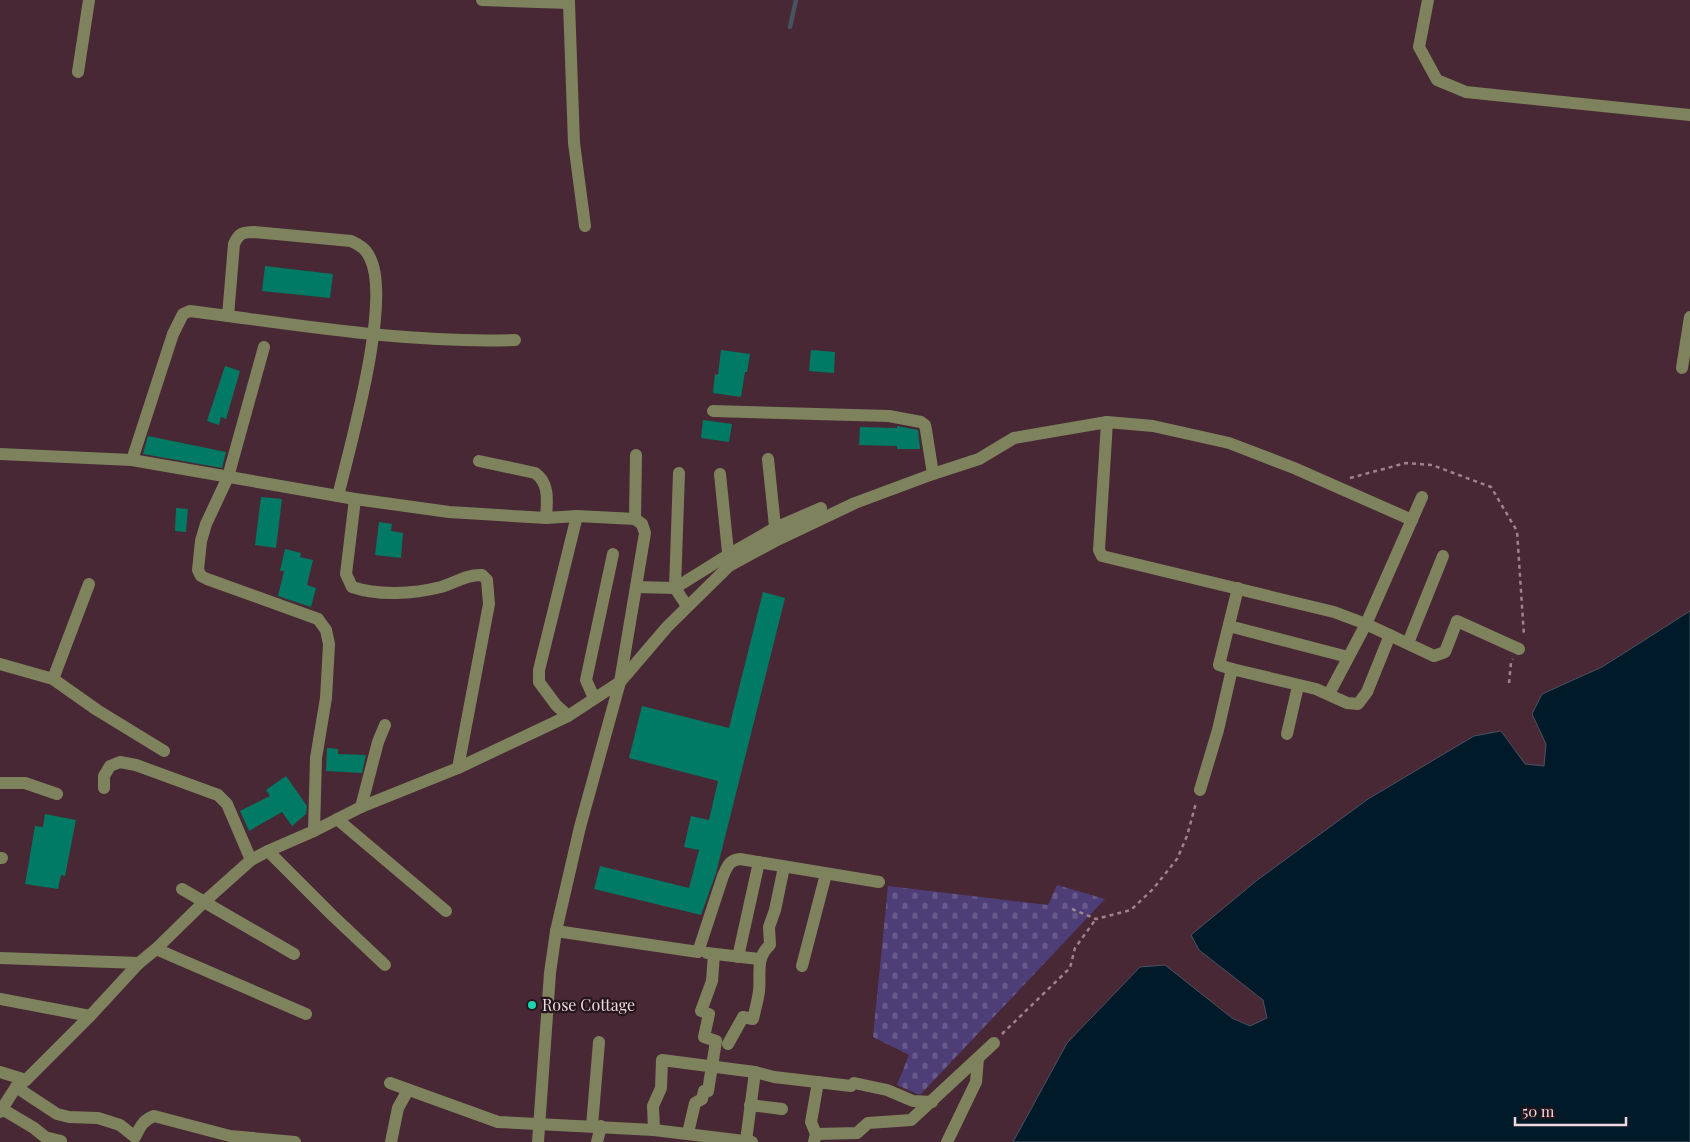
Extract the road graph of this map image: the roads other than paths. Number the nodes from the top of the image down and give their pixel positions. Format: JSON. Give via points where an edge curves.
{"nodes":[{"id":1,"x":89,"y":0,"type":"edge"},
{"id":2,"x":482,"y":0,"type":"edge"},
{"id":3,"x":1428,"y":0,"type":"edge"},
{"id":4,"x":569,"y":2,"type":"edge"},
{"id":5,"x":78,"y":72,"type":"dead end"},
{"id":6,"x":1690,"y":115,"type":"edge"},
{"id":7,"x":585,"y":226,"type":"dead end"},
{"id":8,"x":228,"y":316,"type":"junction"},
{"id":9,"x":1690,"y":317,"type":"edge"},
{"id":10,"x":374,"y":335,"type":"junction"},
{"id":11,"x":515,"y":340,"type":"dead end"},
{"id":12,"x":264,"y":347,"type":"dead end"},
{"id":13,"x":1682,"y":368,"type":"dead end"},
{"id":14,"x":713,"y":411,"type":"dead end"},
{"id":15,"x":1107,"y":422,"type":"junction"},
{"id":16,"x":0,"y":454,"type":"edge"},
{"id":17,"x":636,"y":455,"type":"dead end"},
{"id":18,"x":768,"y":459,"type":"dead end"},
{"id":19,"x":132,"y":460,"type":"junction"},
{"id":20,"x":479,"y":462,"type":"dead end"},
{"id":21,"x":679,"y":473,"type":"dead end"},
{"id":22,"x":720,"y":474,"type":"dead end"},
{"id":23,"x":933,"y":474,"type":"junction"},
{"id":24,"x":228,"y":477,"type":"junction"},
{"id":25,"x":338,"y":496,"type":"junction"},
{"id":26,"x":1422,"y":497,"type":"dead end"},
{"id":27,"x":355,"y":499,"type":"junction"},
{"id":28,"x":821,"y":508,"type":"dead end"},
{"id":29,"x":577,"y":516,"type":"junction"},
{"id":30,"x":546,"y":518,"type":"junction"},
{"id":31,"x":635,"y":519,"type":"junction"},
{"id":32,"x":1412,"y":520,"type":"junction"},
{"id":33,"x":776,"y":534,"type":"junction"},
{"id":34,"x":613,"y":554,"type":"dead end"},
{"id":35,"x":1443,"y":556,"type":"dead end"},
{"id":36,"x":729,"y":560,"type":"junction"},
{"id":37,"x":89,"y":584,"type":"dead end"},
{"id":38,"x":636,"y":587,"type":"junction"},
{"id":39,"x":676,"y":588,"type":"junction"},
{"id":40,"x":1238,"y":588,"type":"junction"},
{"id":41,"x":687,"y":606,"type":"junction"},
{"id":42,"x":1366,"y":624,"type":"junction"},
{"id":43,"x":1229,"y":626,"type":"junction"},
{"id":44,"x":1390,"y":635,"type":"junction"},
{"id":45,"x":1408,"y":643,"type":"junction"},
{"id":46,"x":1518,"y":649,"type":"road end"},
{"id":47,"x":1348,"y":657,"type":"junction"},
{"id":48,"x":0,"y":664,"type":"edge"},
{"id":49,"x":1232,"y":669,"type":"junction"},
{"id":50,"x":53,"y":679,"type":"junction"},
{"id":51,"x":620,"y":682,"type":"junction"},
{"id":52,"x":1298,"y":686,"type":"junction"},
{"id":53,"x":1329,"y":694,"type":"junction"},
{"id":54,"x":594,"y":698,"type":"junction"},
{"id":55,"x":568,"y":716,"type":"junction"},
{"id":56,"x":385,"y":725,"type":"dead end"},
{"id":57,"x":1287,"y":734,"type":"dead end"},
{"id":58,"x":164,"y":751,"type":"dead end"},
{"id":59,"x":458,"y":768,"type":"junction"},
{"id":60,"x":0,"y":783,"type":"edge"},
{"id":61,"x":104,"y":788,"type":"dead end"},
{"id":62,"x":1200,"y":790,"type":"road end"},
{"id":63,"x":58,"y":794,"type":"dead end"},
{"id":64,"x":361,"y":807,"type":"junction"},
{"id":65,"x":337,"y":819,"type":"junction"},
{"id":66,"x":314,"y":831,"type":"junction"},
{"id":67,"x":268,"y":851,"type":"junction"},
{"id":68,"x":251,"y":860,"type":"junction"},
{"id":69,"x":759,"y":862,"type":"junction"},
{"id":70,"x":784,"y":867,"type":"junction"},
{"id":71,"x":826,"y":874,"type":"junction"},
{"id":72,"x":880,"y":882,"type":"dead end"},
{"id":73,"x":182,"y":890,"type":"dead end"},
{"id":74,"x":204,"y":902,"type":"junction"},
{"id":75,"x":446,"y":911,"type":"dead end"},
{"id":76,"x":556,"y":931,"type":"junction"},
{"id":77,"x":156,"y":949,"type":"junction"},
{"id":78,"x":698,"y":952,"type":"junction"},
{"id":79,"x":294,"y":954,"type":"dead end"},
{"id":80,"x":714,"y":954,"type":"junction"},
{"id":81,"x":738,"y":957,"type":"junction"},
{"id":82,"x":0,"y":958,"type":"edge"},
{"id":83,"x":760,"y":960,"type":"junction"},
{"id":84,"x":138,"y":963,"type":"junction"},
{"id":85,"x":385,"y":965,"type":"dead end"},
{"id":86,"x":802,"y":966,"type":"dead end"},
{"id":87,"x":0,"y":999,"type":"edge"},
{"id":88,"x":306,"y":1014,"type":"dead end"},
{"id":89,"x":90,"y":1016,"type":"junction"},
{"id":90,"x":599,"y":1042,"type":"dead end"},
{"id":91,"x":994,"y":1042,"type":"road end"},
{"id":92,"x":728,"y":1044,"type":"dead end"},
{"id":93,"x":978,"y":1058,"type":"junction"},
{"id":94,"x":713,"y":1066,"type":"junction"},
{"id":95,"x":0,"y":1072,"type":"edge"},
{"id":96,"x":755,"y":1072,"type":"junction"},
{"id":97,"x":818,"y":1082,"type":"junction"},
{"id":98,"x":21,"y":1083,"type":"junction"},
{"id":99,"x":390,"y":1083,"type":"dead end"},
{"id":100,"x":408,"y":1090,"type":"junction"},
{"id":101,"x":932,"y":1102,"type":"junction"},
{"id":102,"x":750,"y":1105,"type":"junction"},
{"id":103,"x":782,"y":1109,"type":"dead end"},
{"id":104,"x":1,"y":1110,"type":"edge"},
{"id":105,"x":539,"y":1124,"type":"junction"},
{"id":106,"x":596,"y":1126,"type":"junction"},
{"id":107,"x":656,"y":1134,"type":"edge"},
{"id":108,"x":688,"y":1134,"type":"junction"},
{"id":109,"x":815,"y":1138,"type":"edge"},
{"id":110,"x":136,"y":1139,"type":"edge"},
{"id":111,"x":61,"y":1141,"type":"edge"},
{"id":112,"x":295,"y":1142,"type":"edge"},
{"id":113,"x":391,"y":1142,"type":"edge"},
{"id":114,"x":538,"y":1142,"type":"edge"},
{"id":115,"x":597,"y":1142,"type":"edge"},
{"id":116,"x":749,"y":1142,"type":"edge"},
{"id":117,"x":947,"y":1142,"type":"edge"}],
"edges":[{"from":1,"to":5,"type":"street"},
{"from":2,"to":4,"type":"street"},
{"from":3,"to":6,"type":"street","via":[[1419,47],[1437,80],[1466,92]]},
{"from":4,"to":7,"type":"street","via":[[574,143]]},
{"from":8,"to":10,"type":"street"},
{"from":8,"to":10,"type":"street","via":[[234,244],[243,232],[339,239],[363,247],[371,260],[377,304]]},
{"from":8,"to":19,"type":"street","via":[[190,311],[183,314],[173,334]]},
{"from":9,"to":13,"type":"street"},
{"from":10,"to":11,"type":"street"},
{"from":10,"to":25,"type":"street"},
{"from":12,"to":24,"type":"street"},
{"from":14,"to":23,"type":"street","via":[[889,416],[921,422],[926,430]]},
{"from":15,"to":23,"type":"street","via":[[1014,438],[979,459]]},
{"from":15,"to":32,"type":"street","via":[[1153,426],[1229,443]]},
{"from":15,"to":40,"type":"street","via":[[1099,553]]},
{"from":16,"to":19,"type":"street"},
{"from":17,"to":31,"type":"street"},
{"from":18,"to":33,"type":"street"},
{"from":19,"to":24,"type":"street"},
{"from":20,"to":30,"type":"street","via":[[535,473],[540,477],[547,492]]},
{"from":21,"to":39,"type":"street"},
{"from":22,"to":36,"type":"street"},
{"from":23,"to":33,"type":"street"},
{"from":24,"to":25,"type":"street"},
{"from":24,"to":66,"type":"street","via":[[201,541],[198,570],[201,576],[318,619],[330,644],[326,698],[316,758]]},
{"from":25,"to":27,"type":"street"},
{"from":26,"to":32,"type":"street"},
{"from":27,"to":30,"type":"street","via":[[448,512]]},
{"from":27,"to":59,"type":"street","via":[[346,574],[352,587],[363,591],[413,592],[442,587],[474,574],[487,580],[489,604]]},
{"from":28,"to":33,"type":"street"},
{"from":29,"to":30,"type":"street"},
{"from":29,"to":31,"type":"street"},
{"from":29,"to":55,"type":"street","via":[[539,670],[539,682]]},
{"from":31,"to":38,"type":"street","via":[[642,524],[645,533]]},
{"from":32,"to":42,"type":"street"},
{"from":33,"to":36,"type":"street"},
{"from":34,"to":54,"type":"street","via":[[586,680]]},
{"from":35,"to":45,"type":"street"},
{"from":36,"to":39,"type":"street"},
{"from":36,"to":41,"type":"street"},
{"from":37,"to":50,"type":"street"},
{"from":38,"to":39,"type":"street"},
{"from":38,"to":51,"type":"street"},
{"from":39,"to":41,"type":"street"},
{"from":40,"to":42,"type":"street","via":[[1334,612]]},
{"from":40,"to":43,"type":"street"},
{"from":41,"to":51,"type":"street"},
{"from":42,"to":44,"type":"street"},
{"from":42,"to":47,"type":"street"},
{"from":43,"to":47,"type":"street"},
{"from":43,"to":49,"type":"street","via":[[1219,665]]},
{"from":44,"to":45,"type":"street"},
{"from":44,"to":53,"type":"street","via":[[1367,692],[1358,704],[1347,703]]},
{"from":45,"to":46,"type":"street","via":[[1434,656],[1441,655],[1457,621]]},
{"from":47,"to":53,"type":"street"},
{"from":48,"to":50,"type":"street"},
{"from":49,"to":52,"type":"street"},
{"from":49,"to":62,"type":"street"},
{"from":50,"to":58,"type":"street"},
{"from":51,"to":54,"type":"street"},
{"from":51,"to":76,"type":"street","via":[[580,827]]},
{"from":52,"to":53,"type":"street"},
{"from":52,"to":57,"type":"street"},
{"from":54,"to":55,"type":"street"},
{"from":55,"to":59,"type":"street"},
{"from":56,"to":64,"type":"street"},
{"from":59,"to":64,"type":"street"},
{"from":60,"to":63,"type":"street","via":[[25,783]]},
{"from":61,"to":68,"type":"street","via":[[104,776],[110,766],[120,762],[218,795],[229,809]]},
{"from":64,"to":65,"type":"street"},
{"from":65,"to":66,"type":"street"},
{"from":65,"to":75,"type":"street"},
{"from":66,"to":67,"type":"street"},
{"from":67,"to":68,"type":"street"},
{"from":67,"to":85,"type":"street"},
{"from":68,"to":74,"type":"street"},
{"from":69,"to":70,"type":"street"},
{"from":69,"to":78,"type":"street","via":[[733,860],[728,864]]},
{"from":69,"to":81,"type":"street"},
{"from":70,"to":71,"type":"street"},
{"from":70,"to":83,"type":"street","via":[[769,927],[770,945]]},
{"from":71,"to":72,"type":"street"},
{"from":71,"to":86,"type":"street"},
{"from":73,"to":74,"type":"street"},
{"from":74,"to":77,"type":"street"},
{"from":74,"to":79,"type":"street"},
{"from":76,"to":78,"type":"street"},
{"from":76,"to":105,"type":"street"},
{"from":77,"to":84,"type":"street"},
{"from":77,"to":88,"type":"street"},
{"from":78,"to":80,"type":"street"},
{"from":80,"to":81,"type":"street"},
{"from":80,"to":94,"type":"street","via":[[712,981],[701,1011],[709,1014],[704,1037],[716,1041]]},
{"from":81,"to":83,"type":"street"},
{"from":82,"to":84,"type":"street"},
{"from":83,"to":92,"type":"street","via":[[760,991],[753,1019],[743,1018]]},
{"from":84,"to":89,"type":"street"},
{"from":87,"to":89,"type":"street"},
{"from":89,"to":98,"type":"street"},
{"from":90,"to":106,"type":"street"},
{"from":91,"to":93,"type":"street"},
{"from":93,"to":101,"type":"street"},
{"from":93,"to":117,"type":"street","via":[[976,1082]]},
{"from":94,"to":96,"type":"street"},
{"from":94,"to":107,"type":"street","via":[[662,1060],[661,1088],[654,1106]]},
{"from":94,"to":108,"type":"street","via":[[708,1091],[704,1091],[702,1099],[695,1103]]},
{"from":95,"to":98,"type":"street"},
{"from":96,"to":97,"type":"street"},
{"from":96,"to":102,"type":"street"},
{"from":97,"to":101,"type":"street","via":[[851,1086],[854,1083],[887,1090],[913,1101]]},
{"from":97,"to":109,"type":"street","via":[[811,1122]]},
{"from":98,"to":104,"type":"street"},
{"from":98,"to":110,"type":"street","via":[[57,1114],[98,1118],[120,1125]]},
{"from":99,"to":100,"type":"street"},
{"from":100,"to":105,"type":"street","via":[[498,1122]]},
{"from":100,"to":113,"type":"street","via":[[398,1108]]},
{"from":101,"to":109,"type":"street","via":[[911,1120],[868,1123],[857,1133]]},
{"from":102,"to":103,"type":"street"},
{"from":102,"to":116,"type":"street"},
{"from":104,"to":111,"type":"street","via":[[45,1137]]},
{"from":105,"to":106,"type":"street"},
{"from":105,"to":114,"type":"street"},
{"from":106,"to":107,"type":"street"},
{"from":106,"to":115,"type":"street"},
{"from":107,"to":108,"type":"street"},
{"from":108,"to":116,"type":"street"},
{"from":110,"to":112,"type":"street","via":[[142,1123],[154,1116],[230,1136]]}]}
